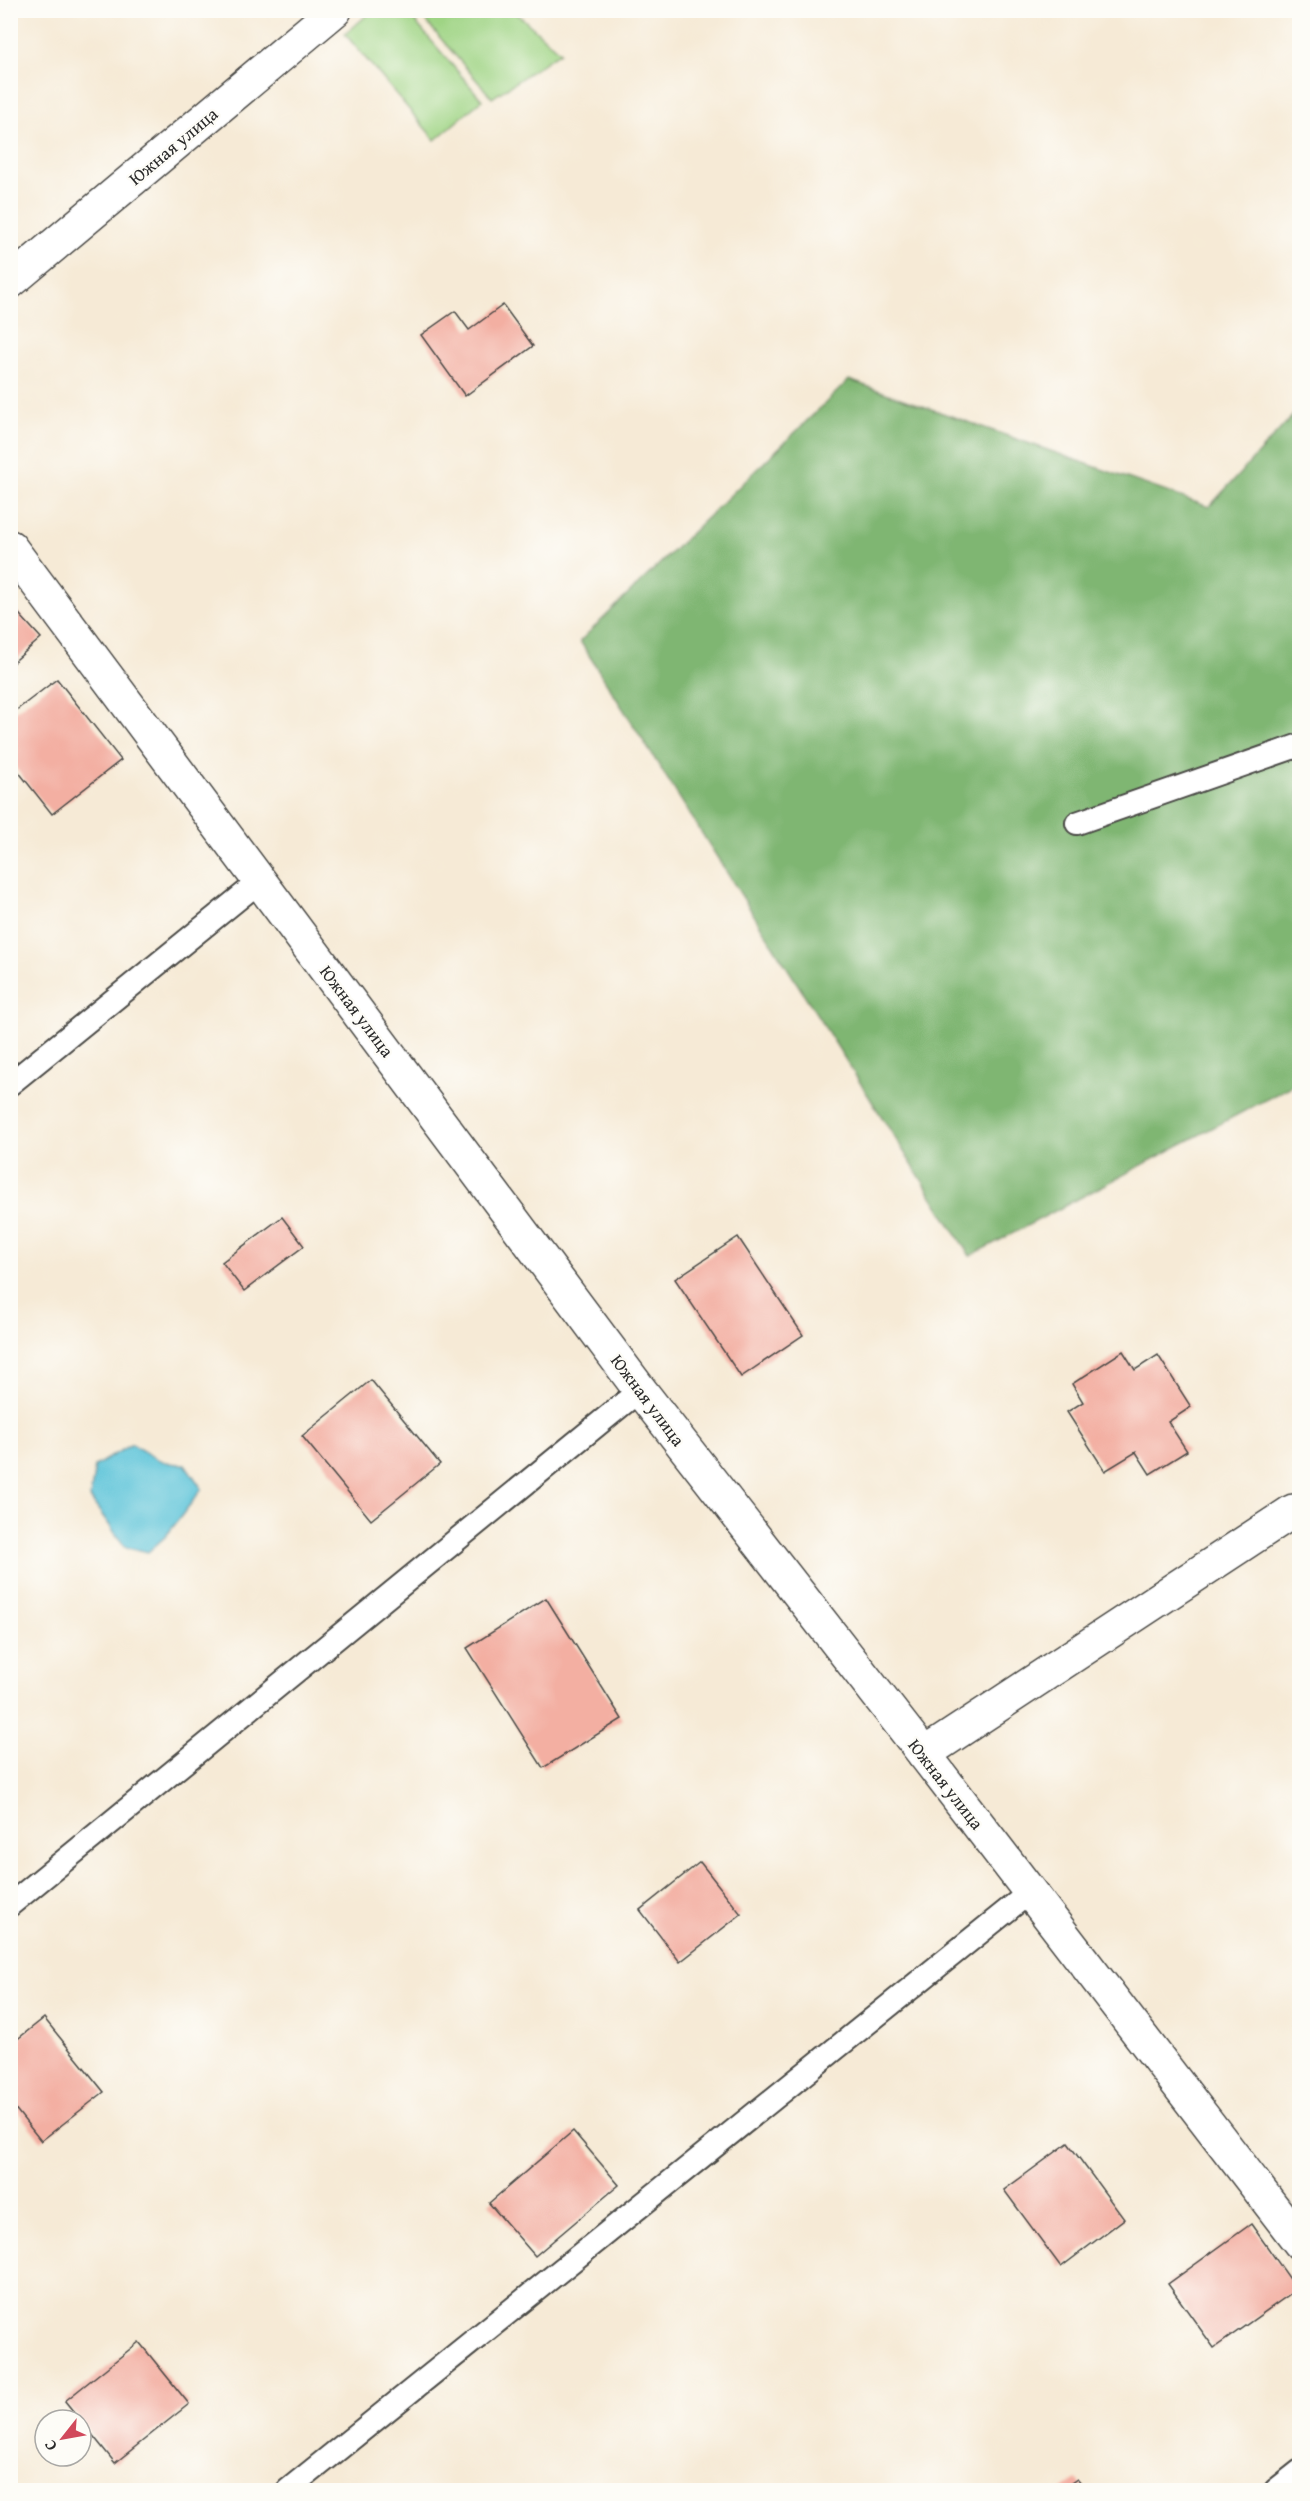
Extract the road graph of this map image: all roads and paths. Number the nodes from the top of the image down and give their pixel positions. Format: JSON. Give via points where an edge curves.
{"nodes":[{"id":1,"x":335,"y":10,"type":"edge"},
{"id":2,"x":10,"y":282,"type":"edge"},
{"id":3,"x":10,"y":547,"type":"edge"},
{"id":4,"x":1299,"y":745,"type":"edge"},
{"id":5,"x":1077,"y":823,"type":"dead end"},
{"id":6,"x":260,"y":881,"type":"junction"},
{"id":7,"x":10,"y":1084,"type":"edge"},
{"id":8,"x":640,"y":1390,"type":"junction"},
{"id":9,"x":1299,"y":1511,"type":"edge"},
{"id":10,"x":924,"y":1754,"type":"junction"},
{"id":11,"x":1030,"y":1892,"type":"junction"},
{"id":12,"x":10,"y":1905,"type":"edge"},
{"id":13,"x":1299,"y":2243,"type":"edge"},
{"id":14,"x":1299,"y":2471,"type":"edge"},
{"id":15,"x":288,"y":2490,"type":"edge"},
{"id":16,"x":1276,"y":2490,"type":"edge"}],
"edges":[{"from":1,"to":2,"type":"street","name":"Южная улица"},
{"from":3,"to":6,"type":"street","name":"Южная улица"},
{"from":4,"to":5,"type":"lane"},
{"from":6,"to":7,"type":"lane"},
{"from":6,"to":8,"type":"street","name":"Южная улица"},
{"from":8,"to":10,"type":"street","name":"Южная улица"},
{"from":8,"to":12,"type":"lane"},
{"from":9,"to":10,"type":"street","via":[[1293,1511]]},
{"from":10,"to":11,"type":"street","name":"Южная улица"},
{"from":11,"to":13,"type":"street","name":"Южная улица"},
{"from":11,"to":15,"type":"lane"},
{"from":14,"to":16,"type":"lane"}]}
